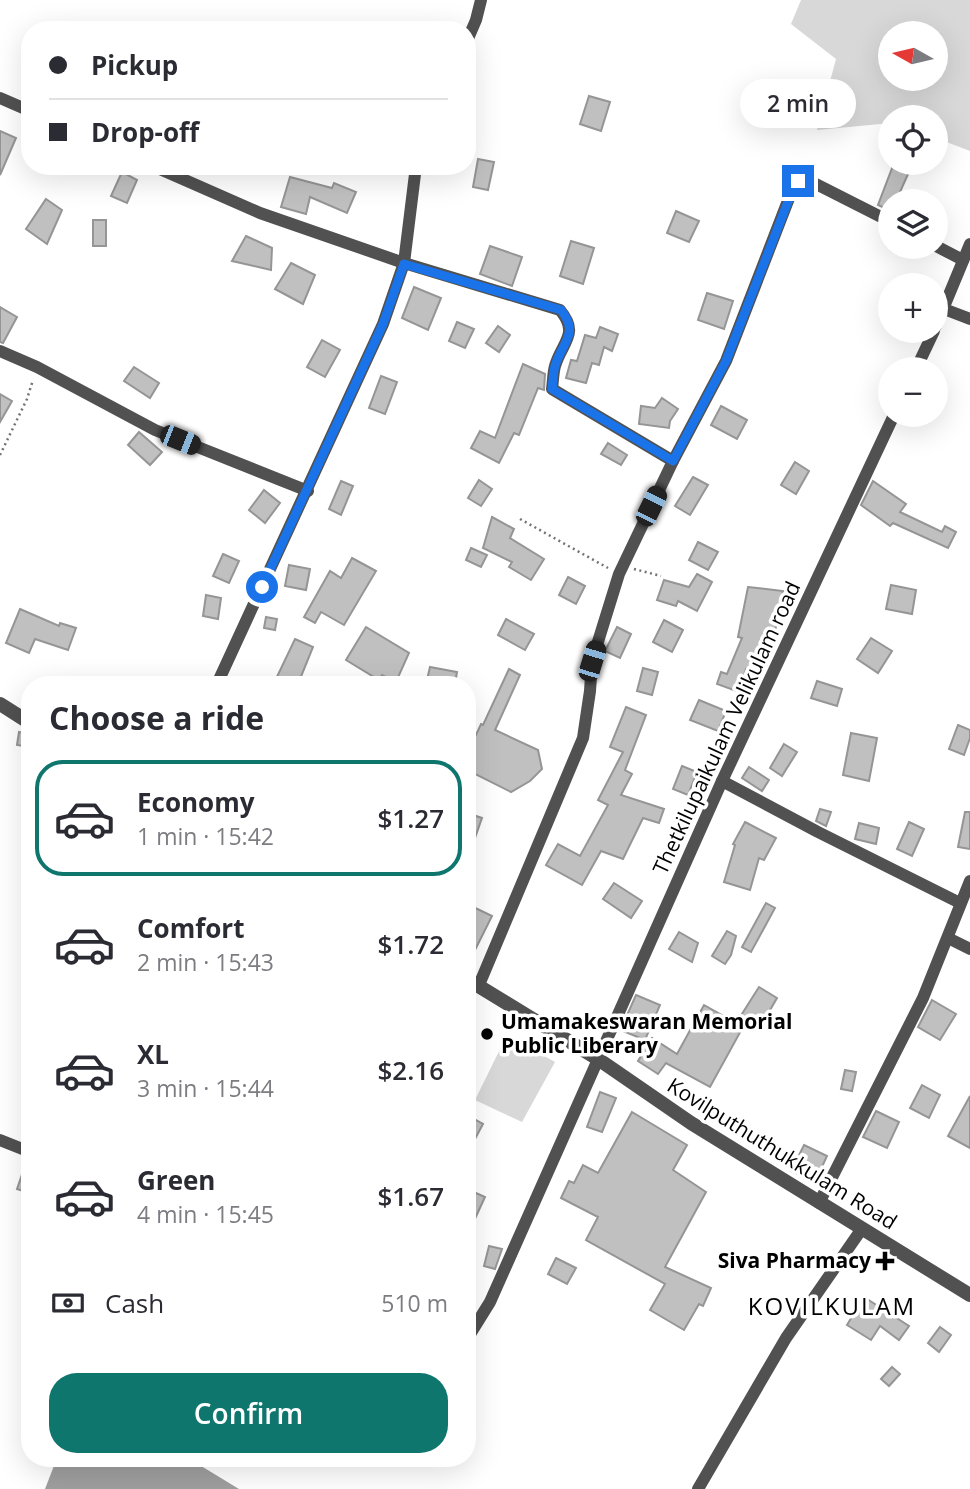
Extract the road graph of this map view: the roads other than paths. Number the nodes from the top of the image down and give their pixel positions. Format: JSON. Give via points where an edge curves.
{"nodes":[{"id":1,"x":481,"y":0,"type":"edge"},
{"id":2,"x":474,"y":21,"type":"edge"},
{"id":3,"x":0,"y":98,"type":"edge"},
{"id":4,"x":21,"y":107,"type":"edge"},
{"id":5,"x":173,"y":175,"type":"edge"},
{"id":6,"x":414,"y":175,"type":"edge"},
{"id":7,"x":878,"y":215,"type":"edge"},
{"id":8,"x":970,"y":244,"type":"edge"},
{"id":9,"x":948,"y":252,"type":"edge"},
{"id":10,"x":963,"y":260,"type":"junction"},
{"id":11,"x":404,"y":264,"type":"junction"},
{"id":12,"x":948,"y":299,"type":"edge"},
{"id":13,"x":948,"y":311,"type":"edge"},
{"id":14,"x":970,"y":319,"type":"edge"},
{"id":15,"x":0,"y":351,"type":"edge"},
{"id":16,"x":888,"y":427,"type":"edge"},
{"id":17,"x":673,"y":461,"type":"junction"},
{"id":18,"x":307,"y":491,"type":"junction"},
{"id":19,"x":221,"y":676,"type":"edge"},
{"id":20,"x":0,"y":706,"type":"edge"},
{"id":21,"x":21,"y":718,"type":"edge"},
{"id":22,"x":722,"y":781,"type":"junction"},
{"id":23,"x":970,"y":881,"type":"edge"},
{"id":24,"x":960,"y":903,"type":"junction"},
{"id":25,"x":948,"y":938,"type":"junction"},
{"id":26,"x":970,"y":949,"type":"edge"},
{"id":27,"x":476,"y":975,"type":"edge"},
{"id":28,"x":476,"y":984,"type":"edge"},
{"id":29,"x":598,"y":1059,"type":"junction"},
{"id":30,"x":0,"y":1140,"type":"edge"},
{"id":31,"x":21,"y":1148,"type":"edge"},
{"id":32,"x":819,"y":1203,"type":"junction"},
{"id":33,"x":862,"y":1230,"type":"junction"},
{"id":34,"x":970,"y":1295,"type":"edge"},
{"id":35,"x":476,"y":1325,"type":"edge"},
{"id":36,"x":698,"y":1489,"type":"edge"}],
"edges":[{"from":1,"to":2,"type":"street"},
{"from":3,"to":4,"type":"street"},
{"from":5,"to":11,"type":"street","via":[[260,213]]},
{"from":6,"to":11,"type":"street"},
{"from":7,"to":17,"type":"street","via":[[812,182],[798,181],[726,361]]},
{"from":8,"to":10,"type":"street"},
{"from":9,"to":10,"type":"street"},
{"from":10,"to":12,"type":"street"},
{"from":11,"to":17,"type":"street","via":[[561,310],[569,321],[570,335],[555,366],[552,389]]},
{"from":11,"to":18,"type":"street","via":[[383,324]]},
{"from":13,"to":14,"type":"street"},
{"from":15,"to":18,"type":"street","via":[[155,430]]},
{"from":16,"to":22,"type":"street","name":"Thetkilupaikulam Velikulam road"},
{"from":17,"to":27,"type":"street","via":[[619,573],[592,661],[583,738]]},
{"from":18,"to":19,"type":"street"},
{"from":20,"to":21,"type":"street"},
{"from":22,"to":24,"type":"street"},
{"from":22,"to":29,"type":"street","name":"Thetkilupaikulam Velikulam road"},
{"from":23,"to":24,"type":"street"},
{"from":24,"to":25,"type":"street"},
{"from":25,"to":26,"type":"street"},
{"from":25,"to":32,"type":"street","via":[[911,1023]]},
{"from":28,"to":29,"type":"street","name":"Kovilputhuthukkulam Road"},
{"from":29,"to":32,"type":"street","name":"Kovilputhuthukkulam Road"},
{"from":29,"to":35,"type":"street","name":"Thetkilupaikulam Velikulam road"},
{"from":30,"to":31,"type":"street"},
{"from":32,"to":33,"type":"street","name":"Kovilputhuthukkulam Road"},
{"from":33,"to":34,"type":"street","name":"Kovilputhuthukkulam Road"},
{"from":33,"to":36,"type":"street","via":[[786,1338]]}]}
